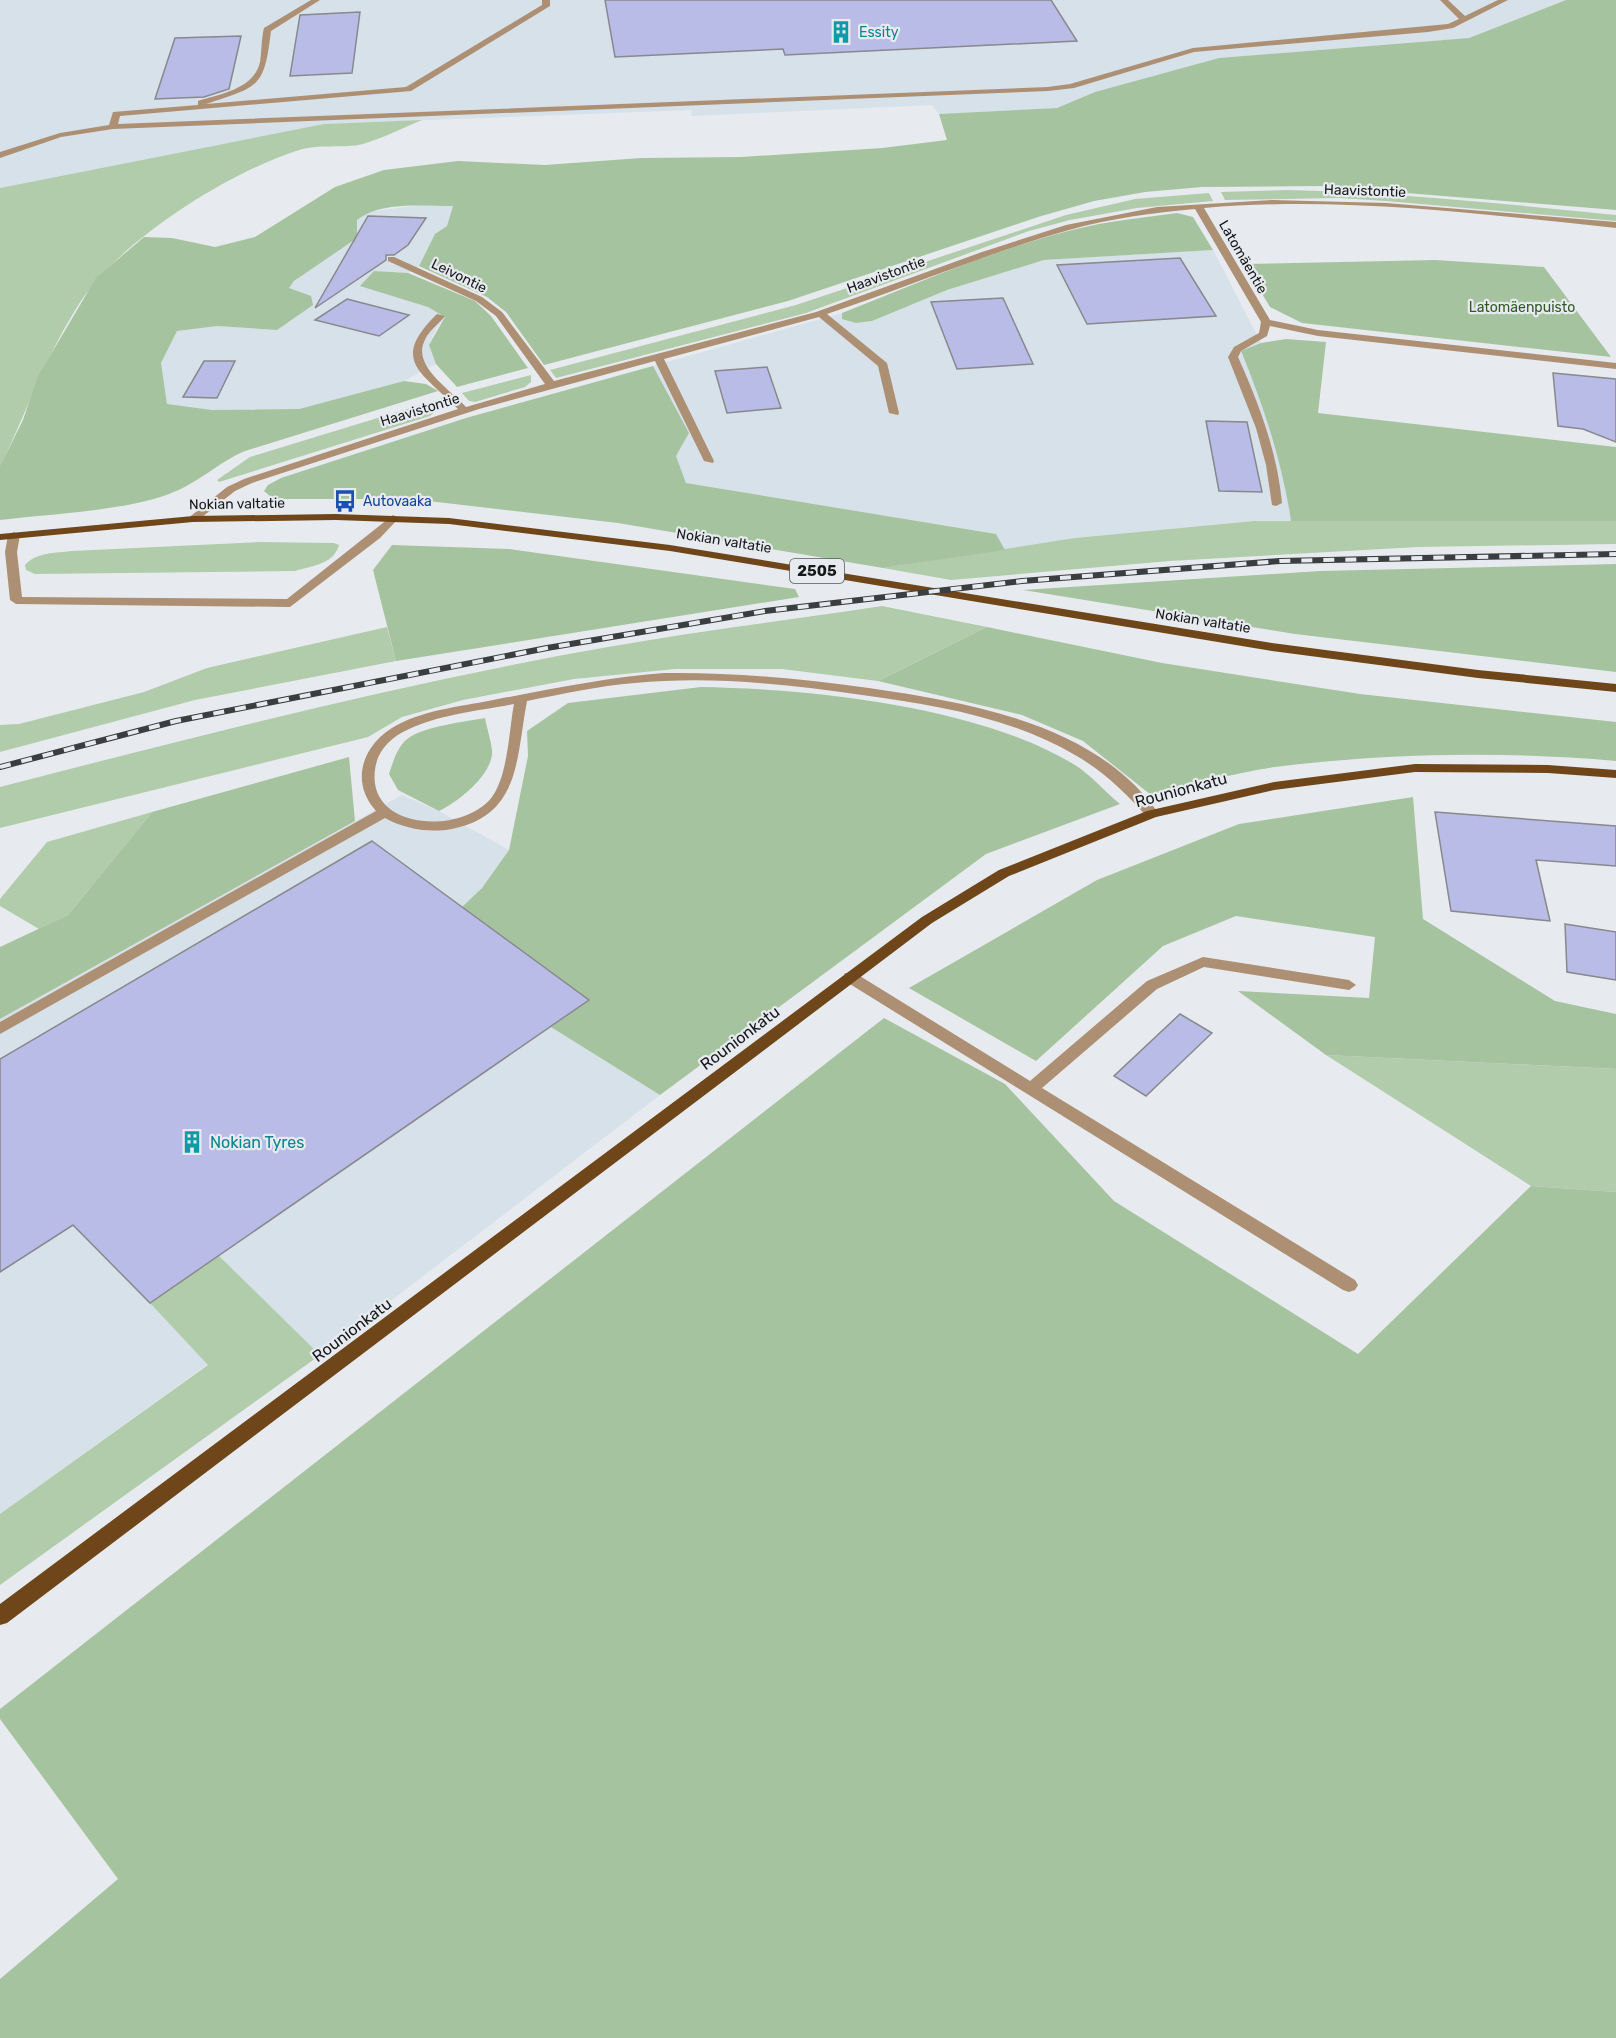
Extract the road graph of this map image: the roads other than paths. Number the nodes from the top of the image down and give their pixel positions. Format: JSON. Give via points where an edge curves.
{"nodes":[{"id":1,"x":316,"y":0,"type":"edge"},
{"id":2,"x":546,"y":0,"type":"edge"},
{"id":3,"x":1444,"y":0,"type":"edge"},
{"id":4,"x":1504,"y":0,"type":"edge"},
{"id":5,"x":1464,"y":19,"type":"junction"},
{"id":6,"x":178,"y":111,"type":"junction"},
{"id":7,"x":113,"y":127,"type":"junction"},
{"id":8,"x":0,"y":155,"type":"edge"},
{"id":9,"x":1198,"y":206,"type":"junction"},
{"id":10,"x":1616,"y":225,"type":"edge"},
{"id":11,"x":391,"y":260,"type":"dead end"},
{"id":12,"x":820,"y":314,"type":"junction"},
{"id":13,"x":440,"y":316,"type":"dead end"},
{"id":14,"x":1266,"y":322,"type":"junction"},
{"id":15,"x":658,"y":357,"type":"junction"},
{"id":16,"x":1616,"y":366,"type":"edge"},
{"id":17,"x":551,"y":385,"type":"junction"},
{"id":18,"x":465,"y":411,"type":"junction"},
{"id":19,"x":894,"y":413,"type":"dead end"},
{"id":20,"x":709,"y":461,"type":"dead end"},
{"id":21,"x":1276,"y":503,"type":"dead end"},
{"id":22,"x":393,"y":518,"type":"junction"},
{"id":23,"x":193,"y":519,"type":"junction"},
{"id":24,"x":14,"y":535,"type":"junction"},
{"id":25,"x":0,"y":537,"type":"edge"},
{"id":26,"x":1616,"y":688,"type":"edge"},
{"id":27,"x":521,"y":699,"type":"junction"},
{"id":28,"x":1616,"y":774,"type":"edge"},
{"id":29,"x":383,"y":813,"type":"junction"},
{"id":30,"x":1152,"y":814,"type":"junction"},
{"id":31,"x":850,"y":977,"type":"junction"},
{"id":32,"x":1349,"y":985,"type":"dead end"},
{"id":33,"x":0,"y":1029,"type":"edge"},
{"id":34,"x":1031,"y":1089,"type":"junction"},
{"id":35,"x":1349,"y":1284,"type":"dead end"},
{"id":36,"x":0,"y":1616,"type":"edge"}],
"edges":[{"from":1,"to":6,"type":"street","via":[[267,30],[262,68],[243,88]]},
{"from":2,"to":6,"type":"street","via":[[546,6],[408,89]]},
{"from":3,"to":5,"type":"street"},
{"from":4,"to":5,"type":"street"},
{"from":5,"to":7,"type":"street","via":[[1428,30],[1192,50],[1071,86],[1048,89]]},
{"from":6,"to":7,"type":"street","via":[[116,114]]},
{"from":7,"to":8,"type":"street","via":[[60,135]]},
{"from":9,"to":10,"type":"street","name":"Haavistontie","via":[[1387,204]]},
{"from":9,"to":12,"type":"street","name":"Haavistontie","via":[[1118,215],[1037,234]]},
{"from":9,"to":14,"type":"street","name":"Latomäentie"},
{"from":11,"to":17,"type":"street","name":"Leivontie","via":[[485,304],[498,314]]},
{"from":12,"to":15,"type":"street","name":"Haavistontie"},
{"from":12,"to":19,"type":"street","via":[[883,365]]},
{"from":13,"to":18,"type":"street","via":[[418,337],[415,349],[420,366]]},
{"from":14,"to":16,"type":"street","via":[[1318,333]]},
{"from":14,"to":21,"type":"street","via":[[1264,334],[1237,348],[1233,357],[1255,407],[1272,463]]},
{"from":15,"to":17,"type":"street","name":"Haavistontie"},
{"from":15,"to":20,"type":"street"},
{"from":17,"to":18,"type":"street","name":"Haavistontie"},
{"from":18,"to":23,"type":"street","name":"Haavistontie","via":[[248,481],[231,489]]},
{"from":22,"to":23,"type":"main road","name":"Nokian valtatie","number":"2505"},
{"from":22,"to":24,"type":"street","via":[[376,536],[290,603],[16,600],[11,552]]},
{"from":22,"to":26,"type":"main road","name":"Nokian valtatie","number":"2505","via":[[504,526],[659,546],[1272,647]]},
{"from":23,"to":24,"type":"main road","name":"Nokian valtatie","number":"2505"},
{"from":24,"to":25,"type":"main road","name":"Nokian valtatie","number":"2505"},
{"from":27,"to":29,"type":"street","via":[[502,791],[486,808],[462,822],[434,828],[401,824]]},
{"from":27,"to":29,"type":"street","via":[[414,722],[384,738],[369,760],[366,786]]},
{"from":27,"to":30,"type":"street","via":[[632,680],[701,676],[766,679],[903,697],[1030,728],[1079,751],[1120,778]]},
{"from":28,"to":30,"type":"main road","name":"Rounionkatu","via":[[1414,768],[1274,786]]},
{"from":29,"to":33,"type":"street"},
{"from":30,"to":31,"type":"main road","name":"Rounionkatu","via":[[1004,873],[927,920]]},
{"from":31,"to":34,"type":"street"},
{"from":31,"to":36,"type":"main road","name":"Rounionkatu"},
{"from":32,"to":34,"type":"street","via":[[1203,962],[1152,985]]},
{"from":34,"to":35,"type":"street"}]}
